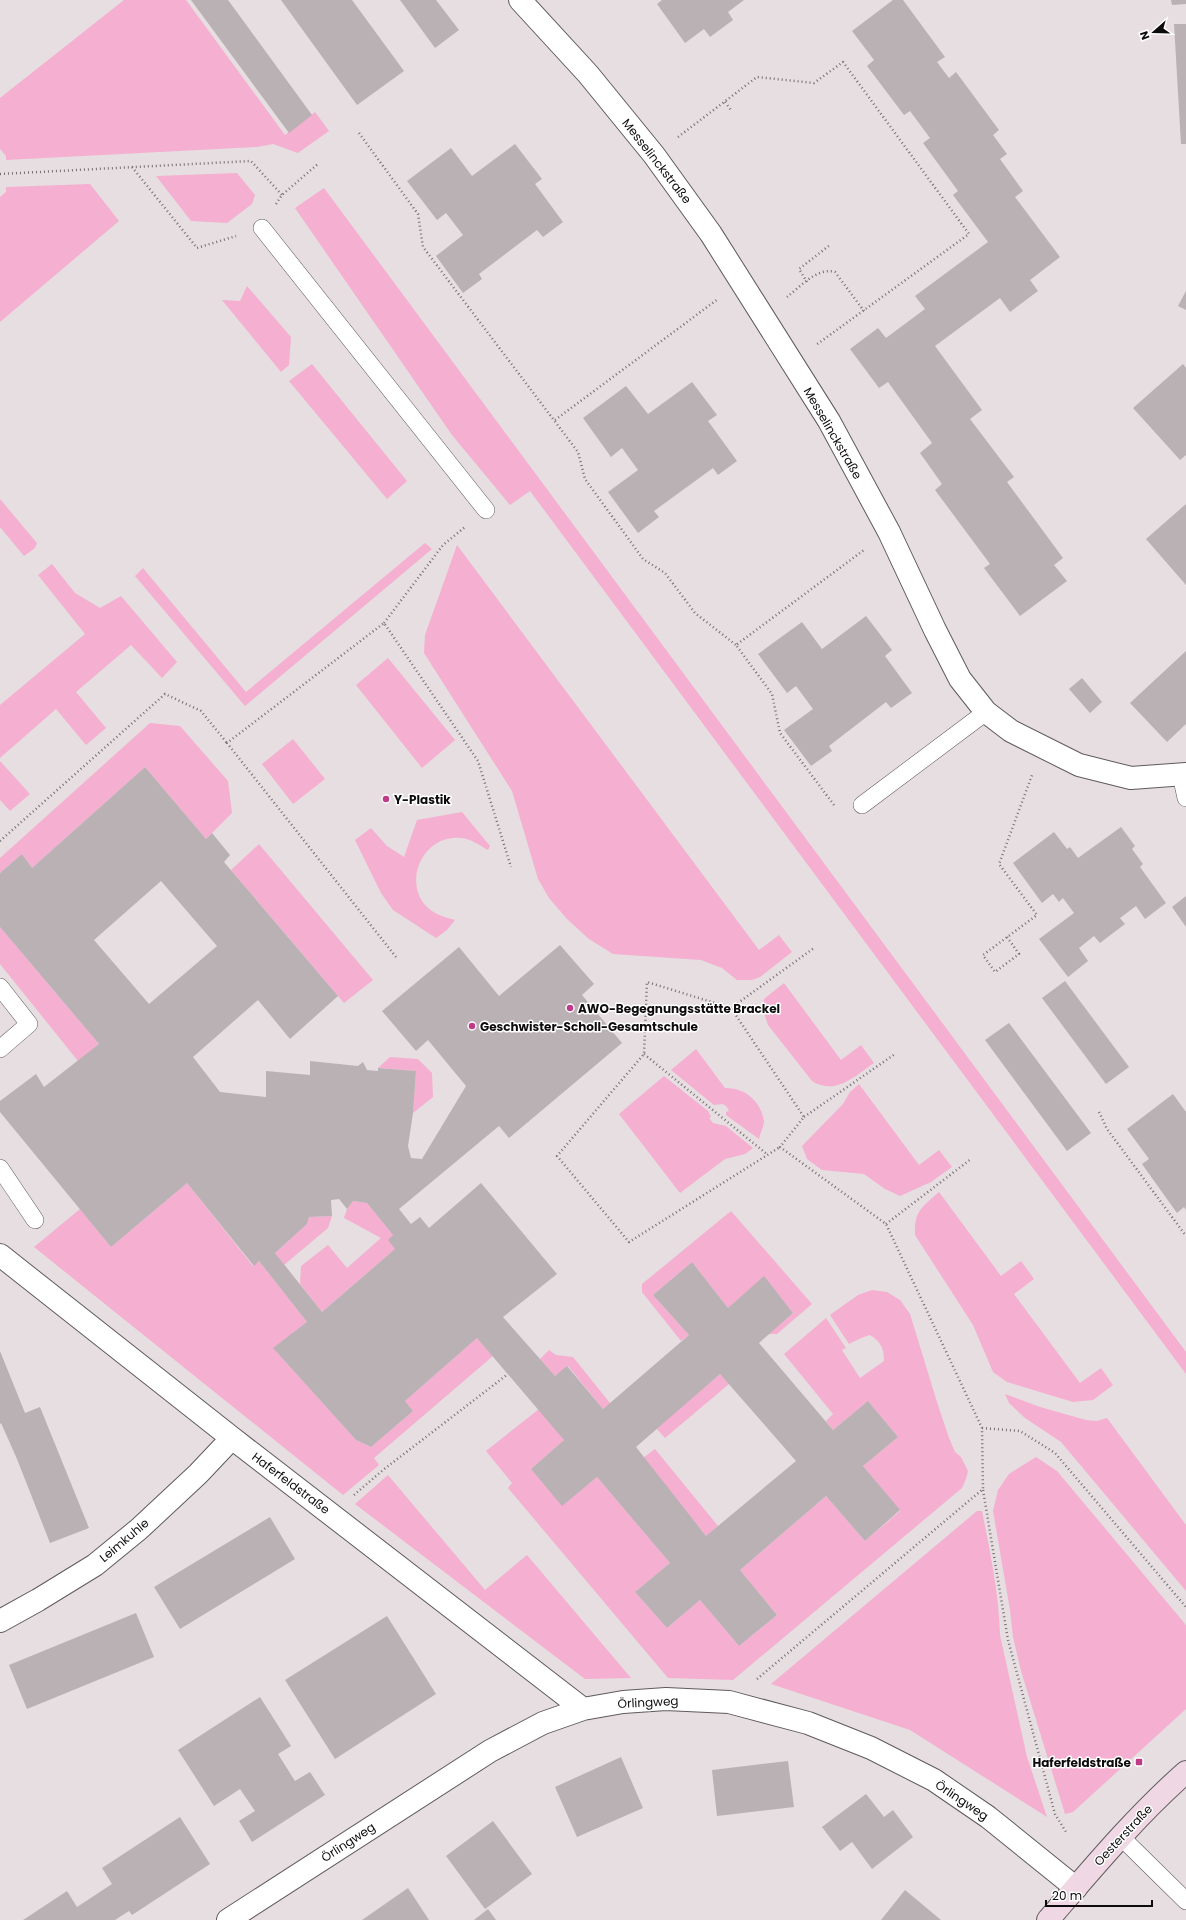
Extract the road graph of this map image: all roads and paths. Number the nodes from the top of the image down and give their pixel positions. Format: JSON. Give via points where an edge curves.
{"nodes":[{"id":1,"x":520,"y":0,"type":"edge"},
{"id":2,"x":725,"y":102,"type":"junction"},
{"id":3,"x":731,"y":110,"type":"dead end"},
{"id":4,"x":359,"y":133,"type":"dead end"},
{"id":5,"x":654,"y":155,"type":"junction"},
{"id":6,"x":319,"y":163,"type":"dead end"},
{"id":7,"x":132,"y":167,"type":"junction"},
{"id":8,"x":0,"y":174,"type":"edge"},
{"id":9,"x":282,"y":195,"type":"junction"},
{"id":10,"x":262,"y":228,"type":"junction"},
{"id":11,"x":830,"y":245,"type":"dead end"},
{"id":12,"x":741,"y":281,"type":"junction"},
{"id":13,"x":807,"y":282,"type":"junction"},
{"id":14,"x":864,"y":311,"type":"junction"},
{"id":15,"x":762,"y":315,"type":"junction"},
{"id":16,"x":792,"y":363,"type":"junction"},
{"id":17,"x":555,"y":420,"type":"junction"},
{"id":18,"x":486,"y":510,"type":"joint"},
{"id":19,"x":888,"y":532,"type":"junction"},
{"id":20,"x":384,"y":622,"type":"junction"},
{"id":21,"x":736,"y":645,"type":"junction"},
{"id":22,"x":986,"y":712,"type":"junction"},
{"id":23,"x":227,"y":743,"type":"junction"},
{"id":24,"x":1042,"y":748,"type":"junction"},
{"id":25,"x":1184,"y":774,"type":"edge"},
{"id":26,"x":1186,"y":798,"type":"edge"},
{"id":27,"x":862,"y":805,"type":"dead end"},
{"id":28,"x":838,"y":811,"type":"dead end"},
{"id":29,"x":0,"y":841,"type":"edge"},
{"id":30,"x":511,"y":867,"type":"dead end"},
{"id":31,"x":1007,"y":937,"type":"junction"},
{"id":32,"x":814,"y":948,"type":"dead end"},
{"id":33,"x":396,"y":956,"type":"dead end"},
{"id":34,"x":0,"y":987,"type":"edge"},
{"id":35,"x":731,"y":1008,"type":"junction"},
{"id":36,"x":0,"y":1049,"type":"edge"},
{"id":37,"x":644,"y":1054,"type":"junction"},
{"id":38,"x":895,"y":1054,"type":"dead end"},
{"id":39,"x":1099,"y":1112,"type":"dead end"},
{"id":40,"x":804,"y":1117,"type":"junction"},
{"id":41,"x":780,"y":1147,"type":"junction"},
{"id":42,"x":768,"y":1155,"type":"junction"},
{"id":43,"x":971,"y":1159,"type":"dead end"},
{"id":44,"x":0,"y":1168,"type":"edge"},
{"id":45,"x":35,"y":1220,"type":"dead end"},
{"id":46,"x":886,"y":1224,"type":"junction"},
{"id":47,"x":1186,"y":1236,"type":"edge"},
{"id":48,"x":0,"y":1255,"type":"edge"},
{"id":49,"x":508,"y":1374,"type":"dead end"},
{"id":50,"x":982,"y":1428,"type":"junction"},
{"id":51,"x":232,"y":1438,"type":"junction"},
{"id":52,"x":983,"y":1489,"type":"junction"},
{"id":53,"x":332,"y":1514,"type":"junction"},
{"id":54,"x":1186,"y":1607,"type":"edge"},
{"id":55,"x":0,"y":1621,"type":"edge"},
{"id":56,"x":729,"y":1702,"type":"junction"},
{"id":57,"x":583,"y":1709,"type":"junction"},
{"id":58,"x":1186,"y":1772,"type":"edge"},
{"id":59,"x":1066,"y":1832,"type":"dead end"},
{"id":60,"x":1120,"y":1837,"type":"junction"},
{"id":61,"x":1076,"y":1888,"type":"junction"},
{"id":62,"x":1186,"y":1901,"type":"edge"},
{"id":63,"x":228,"y":1920,"type":"edge"},
{"id":64,"x":1048,"y":1920,"type":"edge"}],
"edges":[{"from":1,"to":5,"type":"street","name":"Messelinckstraße","via":[[588,74]]},
{"from":2,"to":3,"type":"path"},
{"from":2,"to":5,"type":"path"},
{"from":2,"to":14,"type":"path","via":[[757,78],[814,83],[843,62],[969,234]]},
{"from":4,"to":17,"type":"path","via":[[418,214],[423,247]]},
{"from":5,"to":12,"type":"street","name":"Messelinckstraße","via":[[711,234]]},
{"from":6,"to":9,"type":"path"},
{"from":7,"to":8,"type":"path"},
{"from":7,"to":9,"type":"path","via":[[250,161]]},
{"from":7,"to":10,"type":"path","via":[[197,248]]},
{"from":9,"to":10,"type":"path"},
{"from":10,"to":18,"type":"lane"},
{"from":11,"to":13,"type":"path","via":[[799,270]]},
{"from":12,"to":15,"type":"street","name":"Messelinckstraße"},
{"from":12,"to":17,"type":"path"},
{"from":13,"to":14,"type":"path","via":[[820,272],[835,272]]},
{"from":13,"to":15,"type":"path"},
{"from":14,"to":16,"type":"path"},
{"from":15,"to":16,"type":"street","name":"Messelinckstraße"},
{"from":16,"to":19,"type":"street","name":"Messelinckstraße","via":[[829,421]]},
{"from":17,"to":21,"type":"path","via":[[578,452],[585,479],[643,560],[665,573],[695,613]]},
{"from":18,"to":20,"type":"path","via":[[443,545]]},
{"from":19,"to":21,"type":"path"},
{"from":19,"to":22,"type":"street","name":"Messelinckstraße","via":[[960,679]]},
{"from":20,"to":23,"type":"path"},
{"from":20,"to":30,"type":"path","via":[[478,761]]},
{"from":21,"to":28,"type":"path","via":[[772,694],[780,734]]},
{"from":22,"to":24,"type":"street","name":"Messelinckstraße","via":[[1011,732]]},
{"from":22,"to":27,"type":"lane"},
{"from":23,"to":29,"type":"path","via":[[201,711],[165,694]]},
{"from":23,"to":33,"type":"path"},
{"from":24,"to":25,"type":"street","name":"Messelinckstraße","via":[[1079,765],[1131,778]]},
{"from":24,"to":31,"type":"path","via":[[999,864],[1037,915]]},
{"from":25,"to":26,"type":"lane"},
{"from":31,"to":31,"type":"path","via":[[983,955],[995,972],[1019,954]]},
{"from":32,"to":35,"type":"path"},
{"from":34,"to":36,"type":"lane","via":[[29,1024]]},
{"from":35,"to":37,"type":"path","via":[[647,982]]},
{"from":35,"to":40,"type":"path"},
{"from":37,"to":42,"type":"path"},
{"from":37,"to":42,"type":"path","via":[[556,1156],[629,1242]]},
{"from":38,"to":40,"type":"path"},
{"from":39,"to":47,"type":"path","via":[[1107,1129]]},
{"from":40,"to":41,"type":"path"},
{"from":41,"to":42,"type":"path"},
{"from":41,"to":46,"type":"path"},
{"from":43,"to":46,"type":"path"},
{"from":44,"to":45,"type":"lane"},
{"from":46,"to":50,"type":"path"},
{"from":48,"to":51,"type":"street","name":"Haferfeldstraße"},
{"from":49,"to":53,"type":"path","via":[[383,1470]]},
{"from":50,"to":52,"type":"path"},
{"from":50,"to":54,"type":"path","via":[[1020,1431],[1055,1453]]},
{"from":51,"to":53,"type":"street","name":"Haferfeldstraße"},
{"from":51,"to":55,"type":"street","name":"Leimkuhle","via":[[198,1474],[95,1565]]},
{"from":52,"to":56,"type":"path"},
{"from":52,"to":59,"type":"path","via":[[1008,1640],[1056,1814]]},
{"from":53,"to":57,"type":"street","name":"Haferfeldstraße"},
{"from":56,"to":57,"type":"street","name":"Örlingweg","via":[[666,1699],[623,1702]]},
{"from":56,"to":61,"type":"street","name":"Örlingweg","via":[[808,1723],[871,1748],[934,1780],[988,1817]]},
{"from":57,"to":63,"type":"street","name":"Örlingweg","via":[[543,1723],[490,1751]]},
{"from":58,"to":60,"type":"street","name":"Oesterstraße"},
{"from":60,"to":61,"type":"street","name":"Oesterstraße"},
{"from":60,"to":62,"type":"lane"},
{"from":61,"to":64,"type":"street","name":"Oesterstraße"}]}
